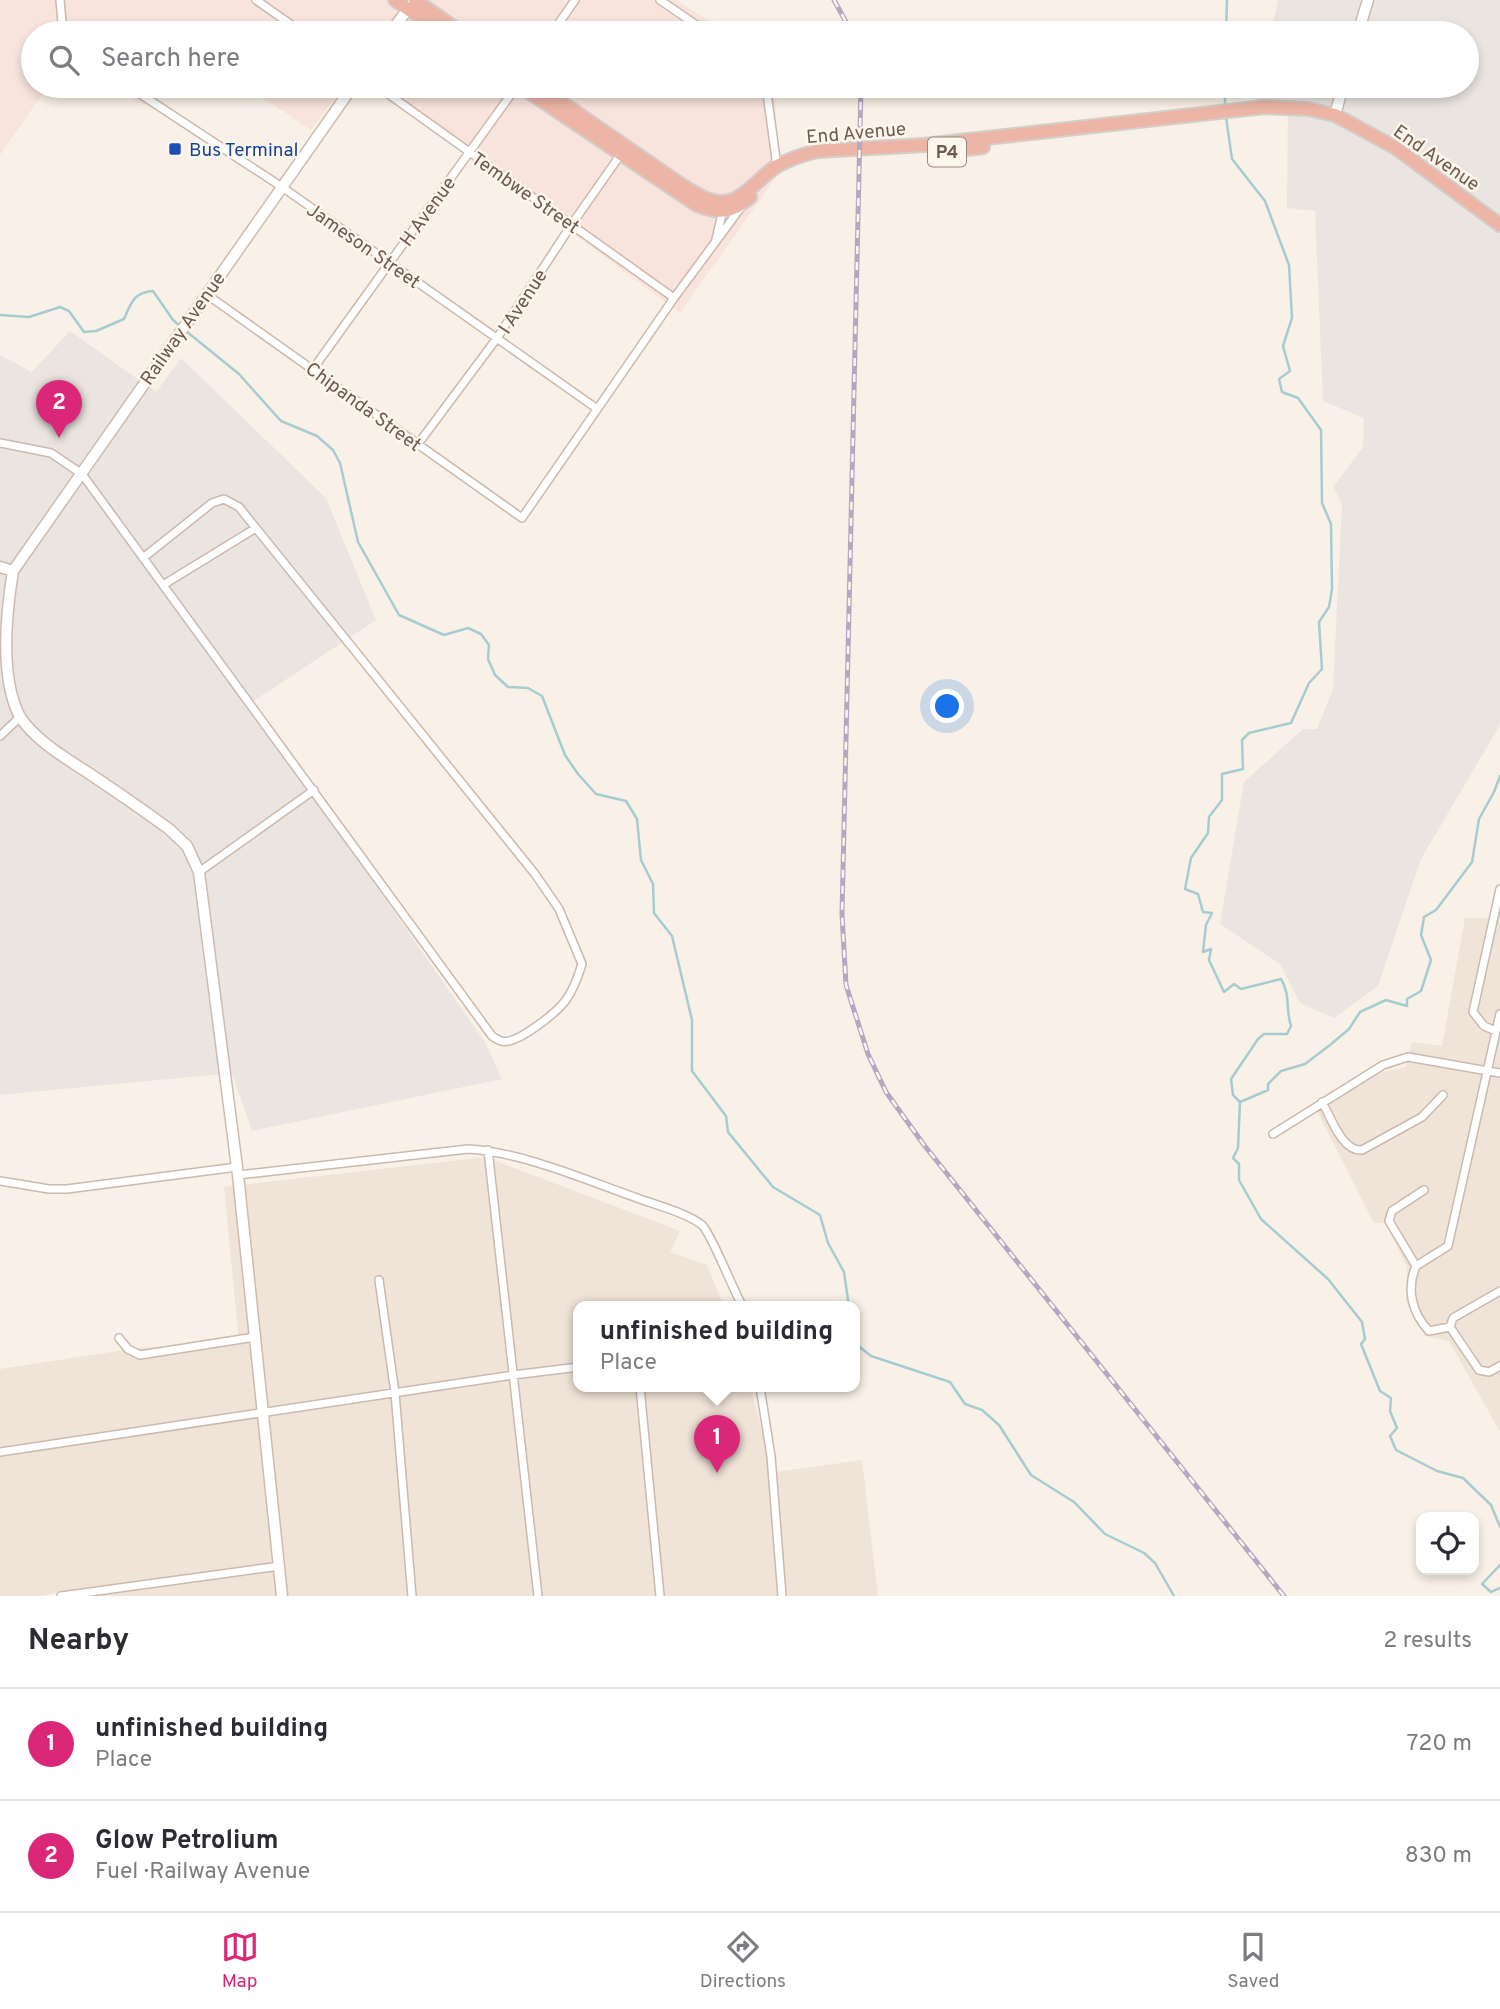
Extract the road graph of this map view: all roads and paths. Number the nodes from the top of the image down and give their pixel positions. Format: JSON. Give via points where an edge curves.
{"nodes":[{"id":1,"x":60,"y":0,"type":"edge"},
{"id":2,"x":256,"y":0,"type":"edge"},
{"id":3,"x":395,"y":0,"type":"edge"},
{"id":4,"x":575,"y":0,"type":"edge"},
{"id":5,"x":660,"y":0,"type":"edge"},
{"id":6,"x":1368,"y":0,"type":"edge"},
{"id":7,"x":412,"y":3,"type":"edge"},
{"id":8,"x":61,"y":21,"type":"edge"},
{"id":9,"x":286,"y":21,"type":"edge"},
{"id":10,"x":399,"y":21,"type":"edge"},
{"id":11,"x":431,"y":21,"type":"edge"},
{"id":12,"x":442,"y":21,"type":"edge"},
{"id":13,"x":560,"y":21,"type":"edge"},
{"id":14,"x":691,"y":21,"type":"edge"},
{"id":15,"x":1362,"y":21,"type":"edge"},
{"id":16,"x":146,"y":98,"type":"edge"},
{"id":17,"x":345,"y":98,"type":"edge"},
{"id":18,"x":394,"y":98,"type":"edge"},
{"id":19,"x":509,"y":98,"type":"edge"},
{"id":20,"x":536,"y":98,"type":"edge"},
{"id":21,"x":555,"y":98,"type":"edge"},
{"id":22,"x":768,"y":98,"type":"edge"},
{"id":23,"x":1340,"y":98,"type":"edge"},
{"id":24,"x":1335,"y":115,"type":"junction"},
{"id":25,"x":1184,"y":117,"type":"junction"},
{"id":26,"x":469,"y":152,"type":"junction"},
{"id":27,"x":621,"y":154,"type":"junction"},
{"id":28,"x":777,"y":166,"type":"junction"},
{"id":29,"x":282,"y":187,"type":"junction"},
{"id":30,"x":743,"y":203,"type":"junction"},
{"id":31,"x":722,"y":208,"type":"junction"},
{"id":32,"x":572,"y":224,"type":"junction"},
{"id":33,"x":1500,"y":225,"type":"edge"},
{"id":34,"x":714,"y":246,"type":"junction"},
{"id":35,"x":390,"y":263,"type":"junction"},
{"id":36,"x":206,"y":294,"type":"junction"},
{"id":37,"x":674,"y":298,"type":"junction"},
{"id":38,"x":497,"y":338,"type":"junction"},
{"id":39,"x":313,"y":369,"type":"junction"},
{"id":40,"x":596,"y":408,"type":"junction"},
{"id":41,"x":0,"y":443,"type":"edge"},
{"id":42,"x":418,"y":444,"type":"junction"},
{"id":43,"x":82,"y":474,"type":"junction"},
{"id":44,"x":522,"y":518,"type":"joint"},
{"id":45,"x":256,"y":528,"type":"junction"},
{"id":46,"x":143,"y":558,"type":"junction"},
{"id":47,"x":0,"y":567,"type":"edge"},
{"id":48,"x":13,"y":571,"type":"junction"},
{"id":49,"x":163,"y":585,"type":"junction"},
{"id":50,"x":2,"y":615,"type":"edge"},
{"id":51,"x":20,"y":717,"type":"junction"},
{"id":52,"x":0,"y":736,"type":"edge"},
{"id":53,"x":314,"y":790,"type":"junction"},
{"id":54,"x":199,"y":872,"type":"junction"},
{"id":55,"x":1500,"y":889,"type":"edge"},
{"id":56,"x":1500,"y":1014,"type":"edge"},
{"id":57,"x":1496,"y":1031,"type":"junction"},
{"id":58,"x":1488,"y":1071,"type":"junction"},
{"id":59,"x":1500,"y":1073,"type":"edge"},
{"id":60,"x":1443,"y":1095,"type":"dead end"},
{"id":61,"x":1322,"y":1102,"type":"junction"},
{"id":62,"x":1273,"y":1134,"type":"dead end"},
{"id":63,"x":488,"y":1150,"type":"junction"},
{"id":64,"x":237,"y":1171,"type":"junction"},
{"id":65,"x":0,"y":1181,"type":"edge"},
{"id":66,"x":1424,"y":1191,"type":"dead end"},
{"id":67,"x":1416,"y":1266,"type":"junction"},
{"id":68,"x":379,"y":1280,"type":"dead end"},
{"id":69,"x":1500,"y":1291,"type":"edge"},
{"id":70,"x":740,"y":1301,"type":"edge"},
{"id":71,"x":1450,"y":1326,"type":"junction"},
{"id":72,"x":255,"y":1337,"type":"junction"},
{"id":73,"x":119,"y":1338,"type":"dead end"},
{"id":74,"x":1500,"y":1366,"type":"edge"},
{"id":75,"x":573,"y":1368,"type":"edge"},
{"id":76,"x":513,"y":1375,"type":"junction"},
{"id":77,"x":640,"y":1392,"type":"edge"},
{"id":78,"x":761,"y":1392,"type":"edge"},
{"id":79,"x":395,"y":1393,"type":"junction"},
{"id":80,"x":262,"y":1412,"type":"junction"},
{"id":81,"x":0,"y":1452,"type":"edge"},
{"id":82,"x":279,"y":1566,"type":"junction"},
{"id":83,"x":78,"y":1595,"type":"edge"},
{"id":84,"x":61,"y":1596,"type":"edge"},
{"id":85,"x":282,"y":1596,"type":"edge"},
{"id":86,"x":412,"y":1596,"type":"edge"},
{"id":87,"x":538,"y":1596,"type":"edge"},
{"id":88,"x":660,"y":1596,"type":"edge"},
{"id":89,"x":782,"y":1596,"type":"edge"}],
"edges":[{"from":1,"to":8,"type":"street"},
{"from":2,"to":9,"type":"street"},
{"from":3,"to":7,"type":"highway"},
{"from":4,"to":13,"type":"street"},
{"from":5,"to":14,"type":"street"},
{"from":6,"to":15,"type":"street"},
{"from":7,"to":10,"type":"street"},
{"from":7,"to":11,"type":"highway"},
{"from":7,"to":12,"type":"highway"},
{"from":16,"to":29,"type":"street","name":"Jameson Street"},
{"from":17,"to":29,"type":"street","name":"Railway Avenue"},
{"from":18,"to":26,"type":"street","name":"Tembwe Street"},
{"from":19,"to":26,"type":"street","name":"H Avenue"},
{"from":20,"to":27,"type":"highway"},
{"from":21,"to":31,"type":"highway"},
{"from":22,"to":28,"type":"street"},
{"from":23,"to":24,"type":"street"},
{"from":24,"to":25,"type":"highway","name":"End Avenue","number":"P4","via":[[1287,107]]},
{"from":24,"to":33,"type":"highway","name":"End Avenue","number":"P4","via":[[1396,148]]},
{"from":25,"to":28,"type":"highway","name":"End Avenue","number":"P4","via":[[924,145],[818,151]]},
{"from":25,"to":30,"type":"highway","name":"End Avenue","number":"P4","via":[[963,150],[816,159],[788,168]]},
{"from":26,"to":32,"type":"street","name":"Tembwe Street"},
{"from":26,"to":35,"type":"street","name":"H Avenue"},
{"from":27,"to":31,"type":"highway","via":[[697,205],[709,210]]},
{"from":27,"to":32,"type":"street","name":"I Avenue"},
{"from":28,"to":31,"type":"highway","name":"End Avenue","number":"P4"},
{"from":29,"to":35,"type":"street","name":"Jameson Street"},
{"from":29,"to":36,"type":"street","name":"Railway Avenue"},
{"from":30,"to":31,"type":"highway","name":"End Avenue","number":"P4"},
{"from":30,"to":34,"type":"street","name":"End Avenue"},
{"from":31,"to":34,"type":"street","name":"End Avenue"},
{"from":32,"to":37,"type":"street","name":"Tembwe Street"},
{"from":32,"to":38,"type":"street","name":"I Avenue"},
{"from":34,"to":37,"type":"street","name":"End Avenue"},
{"from":35,"to":38,"type":"street","name":"Jameson Street"},
{"from":35,"to":39,"type":"street","name":"H Avenue"},
{"from":36,"to":39,"type":"street","name":"Chipanda Street"},
{"from":36,"to":43,"type":"street","name":"Railway Avenue"},
{"from":37,"to":40,"type":"street","name":"End Avenue"},
{"from":38,"to":40,"type":"street","name":"Jameson Street"},
{"from":38,"to":42,"type":"street","name":"I Avenue"},
{"from":39,"to":42,"type":"street","name":"Chipanda Street"},
{"from":40,"to":44,"type":"street","name":"End Avenue"},
{"from":41,"to":43,"type":"street","via":[[51,453]]},
{"from":42,"to":44,"type":"street","name":"Chipanda Street"},
{"from":43,"to":46,"type":"street"},
{"from":43,"to":48,"type":"street","name":"Railway Avenue"},
{"from":45,"to":46,"type":"street","via":[[239,507],[224,499],[203,509]]},
{"from":45,"to":49,"type":"street"},
{"from":45,"to":53,"type":"street","via":[[559,908],[582,964],[565,1001],[511,1041],[492,1035]]},
{"from":46,"to":49,"type":"street"},
{"from":47,"to":48,"type":"street"},
{"from":48,"to":50,"type":"street"},
{"from":49,"to":53,"type":"street"},
{"from":50,"to":51,"type":"street","via":[[10,694]]},
{"from":51,"to":52,"type":"street"},
{"from":51,"to":54,"type":"street","via":[[47,746],[169,829],[187,846]]},
{"from":53,"to":54,"type":"street"},
{"from":54,"to":64,"type":"street"},
{"from":55,"to":57,"type":"street","via":[[1473,1012],[1484,1026]]},
{"from":56,"to":57,"type":"street"},
{"from":57,"to":58,"type":"street"},
{"from":58,"to":59,"type":"street"},
{"from":58,"to":61,"type":"street","via":[[1408,1056],[1383,1065]]},
{"from":58,"to":67,"type":"street","via":[[1448,1246]]},
{"from":60,"to":61,"type":"street","via":[[1422,1117],[1357,1151],[1348,1146]]},
{"from":61,"to":62,"type":"street"},
{"from":63,"to":64,"type":"street"},
{"from":63,"to":70,"type":"street","via":[[636,1198],[704,1226]]},
{"from":63,"to":76,"type":"street"},
{"from":64,"to":65,"type":"street","via":[[67,1189]]},
{"from":64,"to":72,"type":"street"},
{"from":66,"to":67,"type":"street","via":[[1388,1218]]},
{"from":67,"to":71,"type":"street","via":[[1411,1299],[1426,1328],[1433,1331]]},
{"from":68,"to":79,"type":"street"},
{"from":69,"to":71,"type":"street","via":[[1453,1318]]},
{"from":71,"to":74,"type":"street","via":[[1479,1370],[1489,1372]]},
{"from":72,"to":73,"type":"street","via":[[139,1355]]},
{"from":72,"to":80,"type":"street"},
{"from":75,"to":76,"type":"street"},
{"from":76,"to":79,"type":"street"},
{"from":76,"to":87,"type":"street"},
{"from":77,"to":88,"type":"street"},
{"from":78,"to":89,"type":"street","via":[[771,1455]]},
{"from":79,"to":80,"type":"street"},
{"from":79,"to":86,"type":"street"},
{"from":80,"to":81,"type":"street"},
{"from":80,"to":82,"type":"street"},
{"from":82,"to":83,"type":"street"},
{"from":82,"to":85,"type":"street"},
{"from":83,"to":84,"type":"street"}]}
